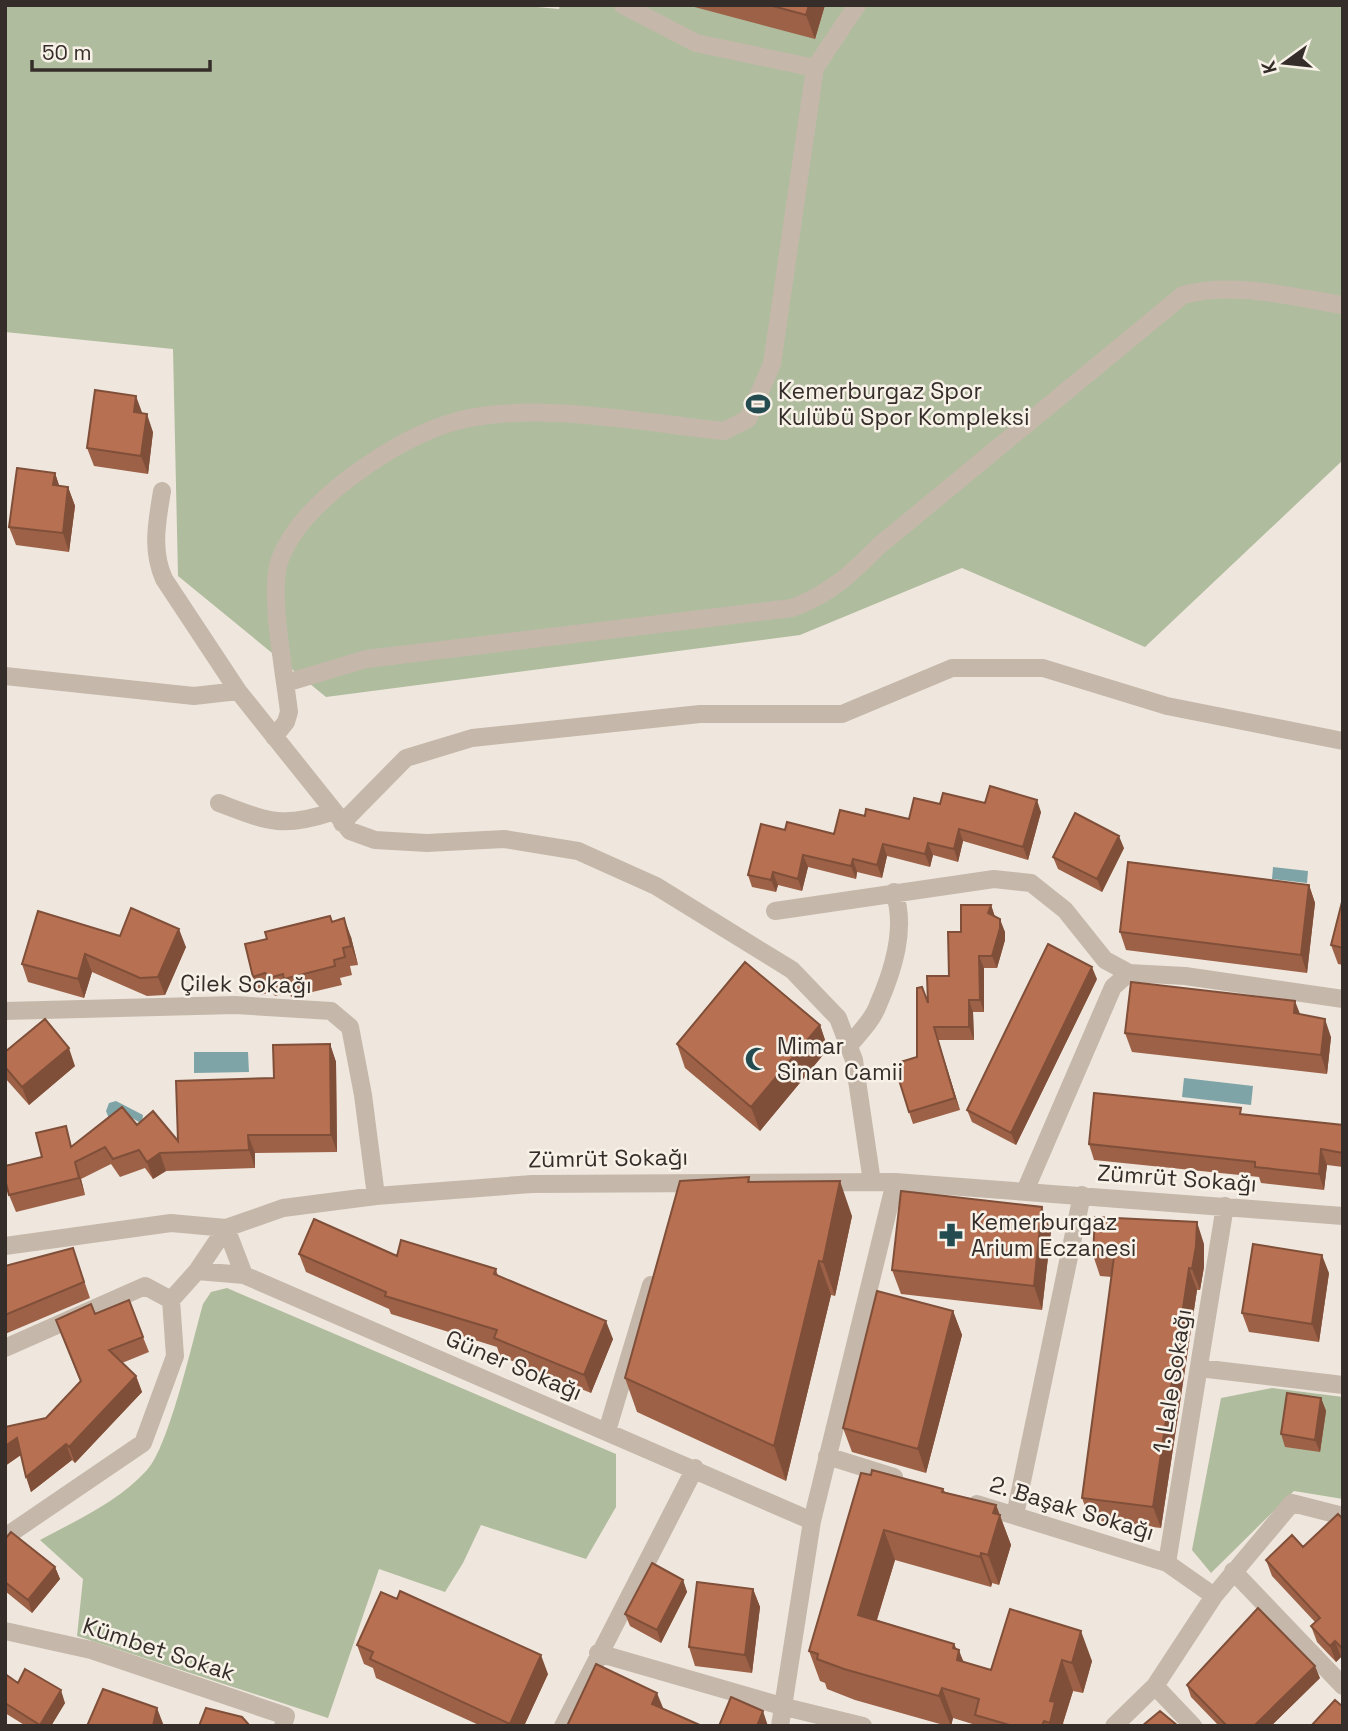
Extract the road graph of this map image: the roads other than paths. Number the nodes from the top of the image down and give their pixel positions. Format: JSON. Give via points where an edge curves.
{"nodes":[{"id":1,"x":623,"y":5,"type":"edge"},
{"id":2,"x":857,"y":5,"type":"edge"},
{"id":3,"x":815,"y":68,"type":"junction"},
{"id":4,"x":1343,"y":305,"type":"edge"},
{"id":5,"x":162,"y":491,"type":"dead end"},
{"id":6,"x":5,"y":676,"type":"edge"},
{"id":7,"x":286,"y":684,"type":"junction"},
{"id":8,"x":238,"y":691,"type":"junction"},
{"id":9,"x":274,"y":737,"type":"junction"},
{"id":10,"x":1343,"y":741,"type":"edge"},
{"id":11,"x":219,"y":803,"type":"dead end"},
{"id":12,"x":337,"y":818,"type":"junction"},
{"id":13,"x":894,"y":892,"type":"junction"},
{"id":14,"x":775,"y":911,"type":"dead end"},
{"id":15,"x":1129,"y":973,"type":"junction"},
{"id":16,"x":1343,"y":999,"type":"edge"},
{"id":17,"x":5,"y":1011,"type":"edge"},
{"id":18,"x":849,"y":1046,"type":"junction"},
{"id":19,"x":683,"y":1181,"type":"junction"},
{"id":20,"x":872,"y":1182,"type":"junction"},
{"id":21,"x":895,"y":1182,"type":"junction"},
{"id":22,"x":1025,"y":1191,"type":"junction"},
{"id":23,"x":1082,"y":1195,"type":"junction"},
{"id":24,"x":376,"y":1196,"type":"junction"},
{"id":25,"x":1225,"y":1206,"type":"junction"},
{"id":26,"x":675,"y":1208,"type":"edge"},
{"id":27,"x":1343,"y":1216,"type":"edge"},
{"id":28,"x":226,"y":1228,"type":"junction"},
{"id":29,"x":5,"y":1246,"type":"edge"},
{"id":30,"x":197,"y":1271,"type":"junction"},
{"id":31,"x":655,"y":1273,"type":"edge"},
{"id":32,"x":244,"y":1275,"type":"junction"},
{"id":33,"x":171,"y":1300,"type":"junction"},
{"id":34,"x":5,"y":1348,"type":"edge"},
{"id":35,"x":1199,"y":1368,"type":"junction"},
{"id":36,"x":1343,"y":1385,"type":"edge"},
{"id":37,"x":607,"y":1432,"type":"junction"},
{"id":38,"x":827,"y":1456,"type":"junction"},
{"id":39,"x":695,"y":1468,"type":"junction"},
{"id":40,"x":915,"y":1484,"type":"edge"},
{"id":41,"x":965,"y":1500,"type":"edge"},
{"id":42,"x":1015,"y":1516,"type":"junction"},
{"id":43,"x":1343,"y":1516,"type":"edge"},
{"id":44,"x":811,"y":1521,"type":"junction"},
{"id":45,"x":5,"y":1537,"type":"edge"},
{"id":46,"x":1167,"y":1563,"type":"junction"},
{"id":47,"x":1233,"y":1572,"type":"junction"},
{"id":48,"x":1214,"y":1596,"type":"junction"},
{"id":49,"x":5,"y":1631,"type":"edge"},
{"id":50,"x":598,"y":1653,"type":"junction"},
{"id":51,"x":1155,"y":1686,"type":"junction"},
{"id":52,"x":1343,"y":1686,"type":"edge"},
{"id":53,"x":785,"y":1707,"type":"junction"},
{"id":54,"x":283,"y":1726,"type":"edge"},
{"id":55,"x":563,"y":1726,"type":"edge"},
{"id":56,"x":780,"y":1726,"type":"edge"},
{"id":57,"x":863,"y":1726,"type":"edge"},
{"id":58,"x":1114,"y":1726,"type":"edge"},
{"id":59,"x":1193,"y":1726,"type":"edge"}],
"edges":[{"from":1,"to":3,"type":"street","via":[[696,43]]},
{"from":2,"to":3,"type":"street"},
{"from":3,"to":7,"type":"street","via":[[772,364],[748,419],[724,432],[530,411],[451,423],[386,451],[340,485],[297,527],[279,561],[276,613]]},
{"from":4,"to":7,"type":"street","via":[[1242,289],[1205,289],[1184,295],[816,600],[792,608],[366,659]]},
{"from":5,"to":8,"type":"street","via":[[155,539],[160,570]]},
{"from":6,"to":8,"type":"street","via":[[194,696]]},
{"from":7,"to":9,"type":"street","via":[[289,712]]},
{"from":8,"to":9,"type":"street"},
{"from":9,"to":12,"type":"street"},
{"from":10,"to":12,"type":"street","via":[[1167,706],[1043,668],[952,668],[842,714],[700,714],[472,738],[406,758]]},
{"from":11,"to":12,"type":"street","via":[[265,821]]},
{"from":12,"to":18,"type":"street","via":[[350,831],[375,840],[427,844],[504,839],[578,851],[656,886],[792,970],[838,1018]]},
{"from":13,"to":14,"type":"street"},
{"from":13,"to":15,"type":"street","via":[[993,879],[1031,883],[1065,910],[1105,960]]},
{"from":13,"to":18,"type":"street","via":[[900,933],[878,1008]]},
{"from":15,"to":16,"type":"street","via":[[1185,976]]},
{"from":15,"to":22,"type":"street","via":[[1114,987]]},
{"from":17,"to":24,"type":"street","name":"Çilek Sokağı","via":[[235,1005],[331,1011],[350,1027]]},
{"from":18,"to":20,"type":"street","via":[[855,1060]]},
{"from":19,"to":20,"type":"street","name":"Zümrüt Sokağı"},
{"from":19,"to":24,"type":"street","name":"Zümrüt Sokağı","via":[[532,1184]]},
{"from":19,"to":26,"type":"street"},
{"from":20,"to":21,"type":"street","name":"Zümrüt Sokağı"},
{"from":21,"to":22,"type":"street","name":"Zümrüt Sokağı"},
{"from":21,"to":38,"type":"street"},
{"from":22,"to":23,"type":"street","name":"Zümrüt Sokağı"},
{"from":23,"to":25,"type":"street","name":"Zümrüt Sokağı"},
{"from":23,"to":42,"type":"street"},
{"from":24,"to":28,"type":"street","name":"Zümrüt Sokağı","via":[[283,1208]]},
{"from":25,"to":27,"type":"street","name":"Zümrüt Sokağı"},
{"from":25,"to":35,"type":"street","name":"1. Lale Sokağı"},
{"from":28,"to":29,"type":"street","name":"Zümrüt Sokağı","via":[[171,1223]]},
{"from":28,"to":30,"type":"street"},
{"from":28,"to":32,"type":"street"},
{"from":30,"to":32,"type":"street","name":"Güner Sokağı"},
{"from":30,"to":33,"type":"street"},
{"from":31,"to":37,"type":"street"},
{"from":32,"to":37,"type":"street","name":"Güner Sokağı"},
{"from":33,"to":34,"type":"street","via":[[145,1286]]},
{"from":33,"to":45,"type":"street","via":[[175,1356],[142,1443]]},
{"from":35,"to":36,"type":"street"},
{"from":35,"to":46,"type":"street","name":"1. Lale Sokağı"},
{"from":37,"to":39,"type":"street","name":"Güner Sokağı"},
{"from":38,"to":40,"type":"street"},
{"from":38,"to":44,"type":"street"},
{"from":39,"to":44,"type":"street","name":"Güner Sokağı"},
{"from":39,"to":50,"type":"street"},
{"from":41,"to":42,"type":"street","name":"2. Başak Sokağı"},
{"from":42,"to":46,"type":"street","name":"2. Başak Sokağı"},
{"from":43,"to":47,"type":"street","via":[[1292,1503]]},
{"from":44,"to":53,"type":"street"},
{"from":46,"to":48,"type":"street","name":"2. Başak Sokağı"},
{"from":47,"to":48,"type":"street"},
{"from":47,"to":52,"type":"street"},
{"from":48,"to":51,"type":"street"},
{"from":49,"to":54,"type":"street","name":"Kümbet Sokak","via":[[92,1650],[260,1707],[286,1716]]},
{"from":50,"to":53,"type":"street"},
{"from":50,"to":55,"type":"street"},
{"from":51,"to":58,"type":"street"},
{"from":51,"to":59,"type":"street"},
{"from":53,"to":56,"type":"street"},
{"from":53,"to":57,"type":"street"}]}
